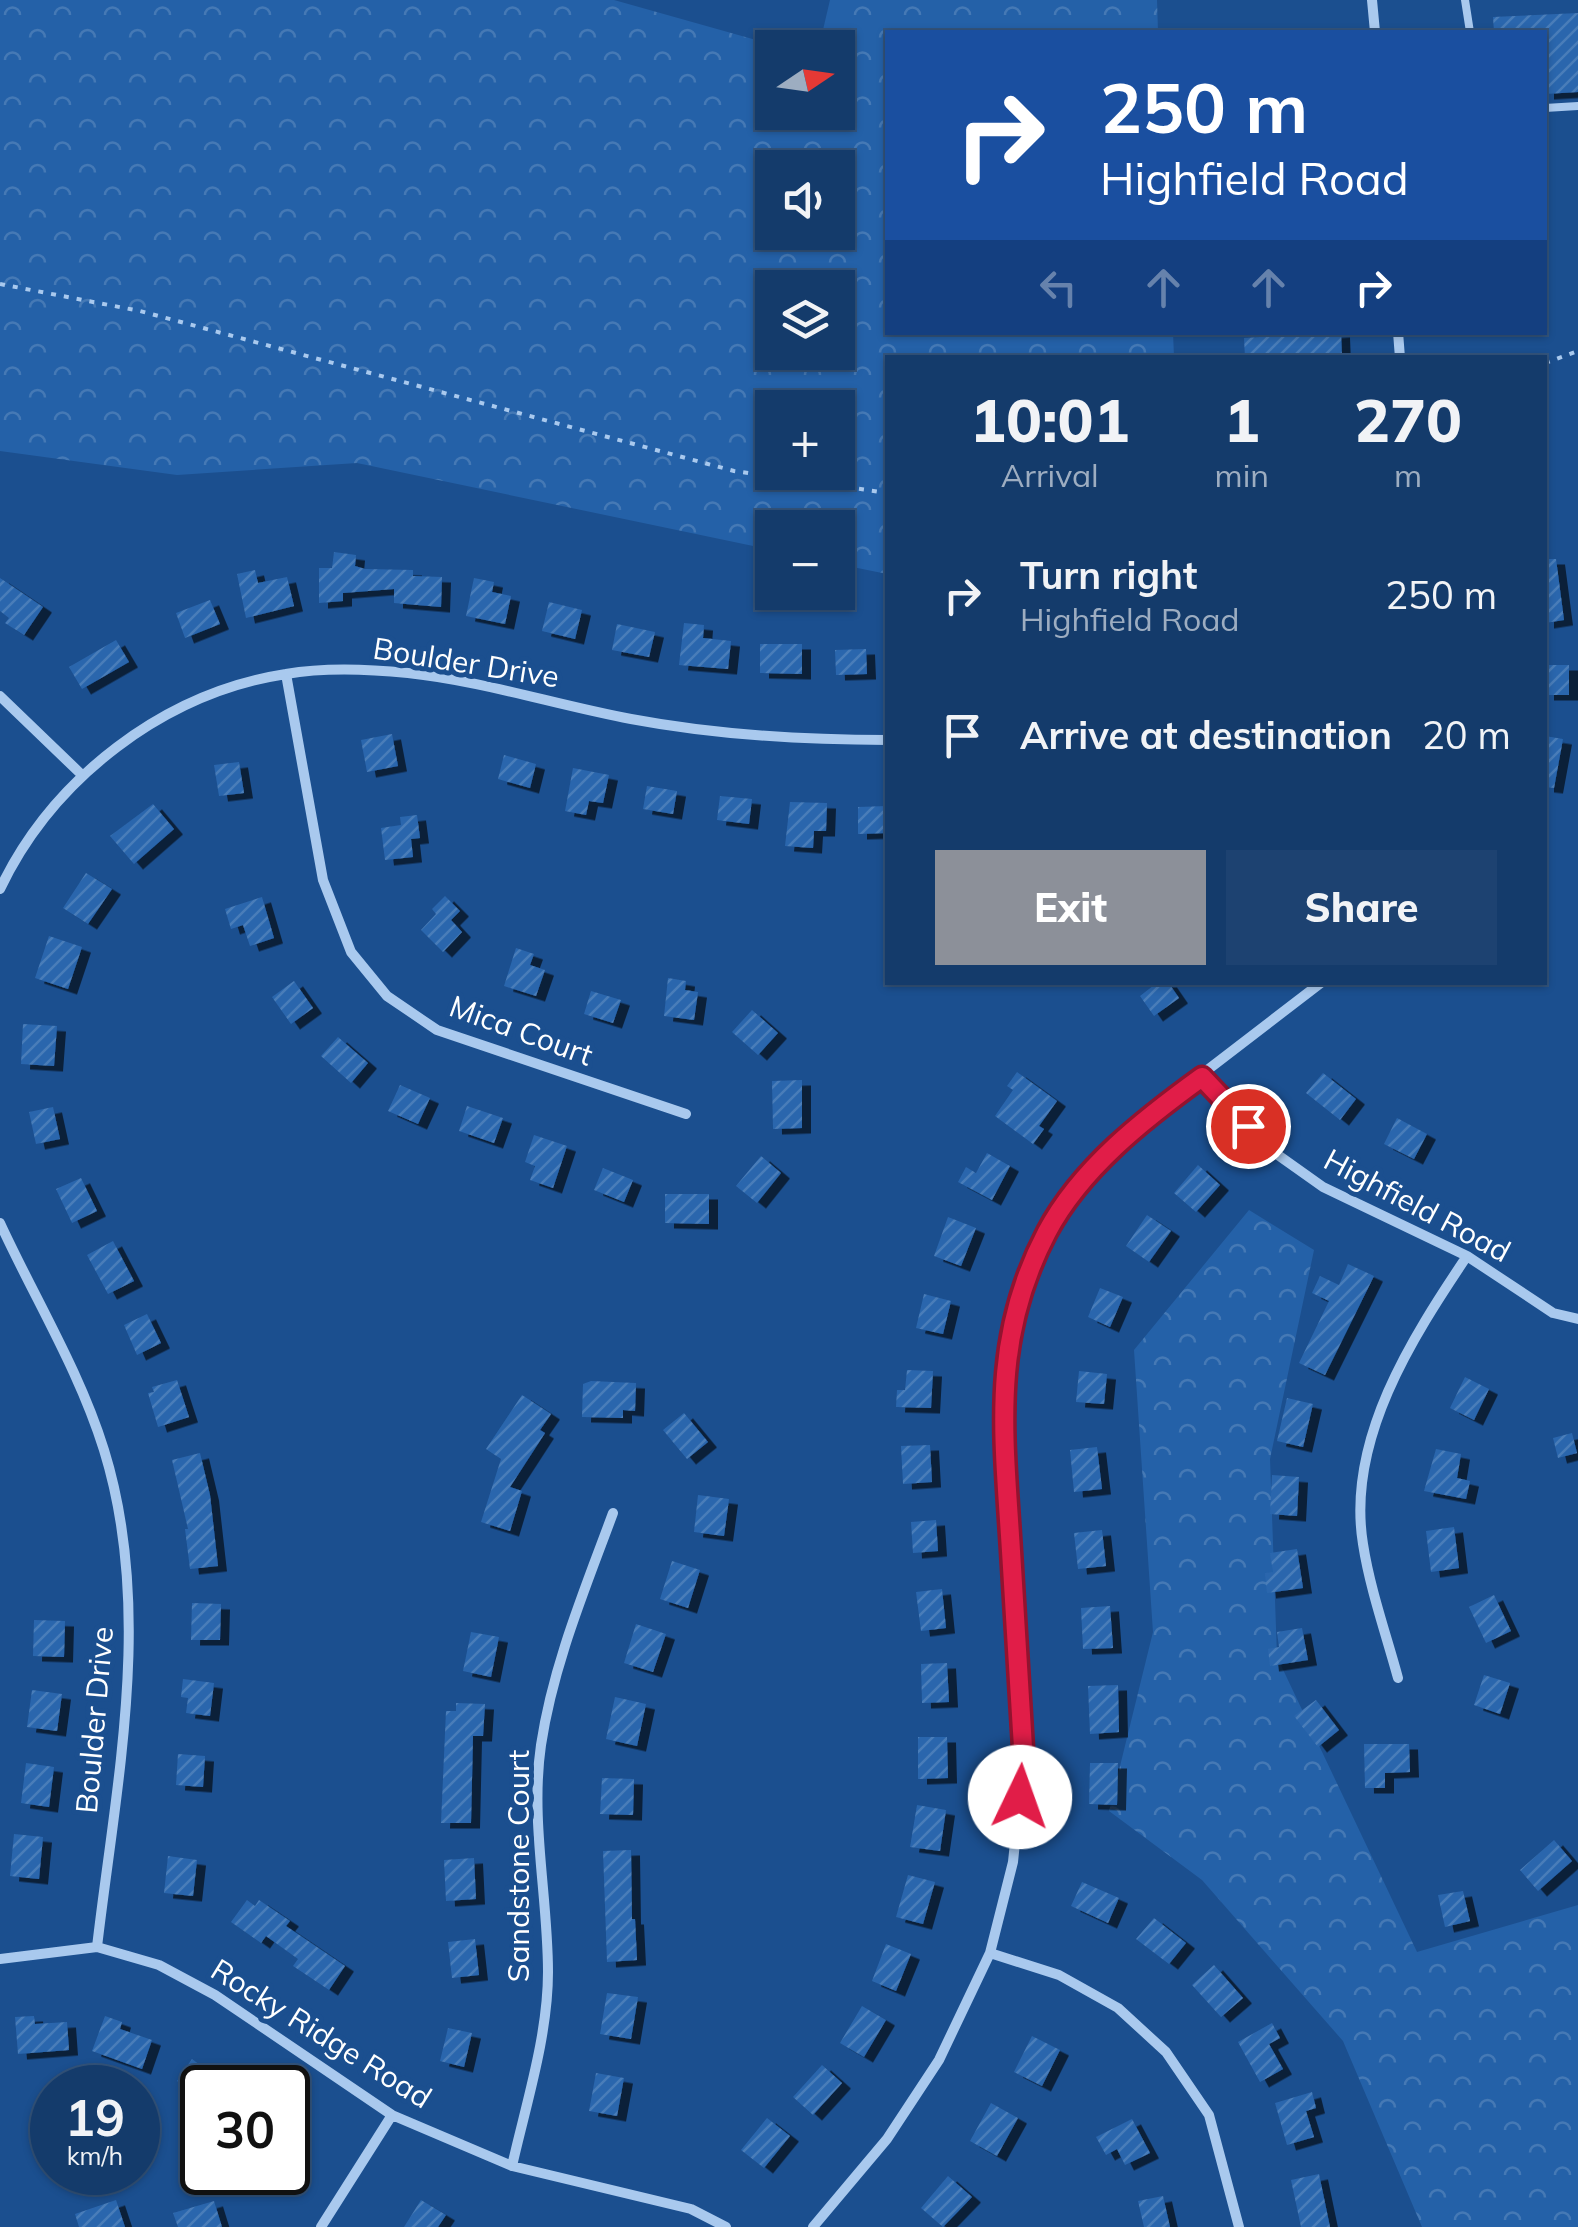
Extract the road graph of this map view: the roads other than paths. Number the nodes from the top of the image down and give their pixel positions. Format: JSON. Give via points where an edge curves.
{"nodes":[{"id":1,"x":1372,"y":0,"type":"edge"},
{"id":2,"x":1465,"y":0,"type":"edge"},
{"id":3,"x":1375,"y":30,"type":"edge"},
{"id":4,"x":1470,"y":30,"type":"edge"},
{"id":5,"x":1578,"y":106,"type":"edge"},
{"id":6,"x":1547,"y":108,"type":"edge"},
{"id":7,"x":286,"y":674,"type":"junction"},
{"id":8,"x":0,"y":696,"type":"edge"},
{"id":9,"x":885,"y":740,"type":"edge"},
{"id":10,"x":82,"y":775,"type":"junction"},
{"id":11,"x":0,"y":890,"type":"edge"},
{"id":12,"x":1318,"y":985,"type":"edge"},
{"id":13,"x":1202,"y":1077,"type":"junction"},
{"id":14,"x":686,"y":1114,"type":"dead end"},
{"id":15,"x":0,"y":1223,"type":"edge"},
{"id":16,"x":1466,"y":1256,"type":"junction"},
{"id":17,"x":1578,"y":1319,"type":"edge"},
{"id":18,"x":613,"y":1514,"type":"dead end"},
{"id":19,"x":1398,"y":1678,"type":"dead end"},
{"id":20,"x":97,"y":1947,"type":"junction"},
{"id":21,"x":990,"y":1953,"type":"junction"},
{"id":22,"x":0,"y":1959,"type":"edge"},
{"id":23,"x":392,"y":2116,"type":"junction"},
{"id":24,"x":512,"y":2166,"type":"junction"},
{"id":25,"x":322,"y":2227,"type":"edge"},
{"id":26,"x":726,"y":2227,"type":"edge"},
{"id":27,"x":813,"y":2227,"type":"edge"},
{"id":28,"x":1239,"y":2227,"type":"edge"}],
"edges":[{"from":1,"to":3,"type":"street"},
{"from":2,"to":4,"type":"lane"},
{"from":5,"to":6,"type":"lane"},
{"from":7,"to":9,"type":"street","name":"Boulder Drive","via":[[409,673],[736,736]]},
{"from":7,"to":10,"type":"street","name":"Boulder Drive","via":[[206,696],[147,725]]},
{"from":7,"to":14,"type":"street","name":"Mica Court","via":[[323,880],[351,952],[387,996],[437,1030]]},
{"from":8,"to":10,"type":"street"},
{"from":10,"to":11,"type":"street","name":"Boulder Drive","via":[[36,830]]},
{"from":12,"to":13,"type":"street"},
{"from":13,"to":16,"type":"street","name":"Highfield Road","via":[[1271,1150],[1323,1187]]},
{"from":13,"to":21,"type":"street","via":[[1096,1166],[1048,1230],[1020,1292],[1004,1366],[1004,1442],[1024,1764],[1013,1862]]},
{"from":15,"to":20,"type":"street","name":"Boulder Drive","via":[[76,1374],[122,1530],[129,1678]]},
{"from":16,"to":17,"type":"street","name":"Highfield Road","via":[[1553,1313]]},
{"from":16,"to":19,"type":"street","via":[[1395,1376],[1363,1473],[1362,1542]]},
{"from":18,"to":24,"type":"street","name":"Sandstone Court","via":[[561,1656],[540,1747],[548,1975]]},
{"from":20,"to":22,"type":"street","name":"Rocky Ridge Road"},
{"from":20,"to":23,"type":"street","name":"Rocky Ridge Road","via":[[158,1964],[215,1995]]},
{"from":21,"to":27,"type":"street","via":[[939,2060],[887,2140]]},
{"from":21,"to":28,"type":"street","via":[[1059,1975],[1118,2008],[1166,2052],[1209,2115]]},
{"from":23,"to":24,"type":"street","name":"Rocky Ridge Road"},
{"from":23,"to":25,"type":"street"},
{"from":24,"to":26,"type":"street","name":"Rocky Ridge Road","via":[[691,2209]]}]}
